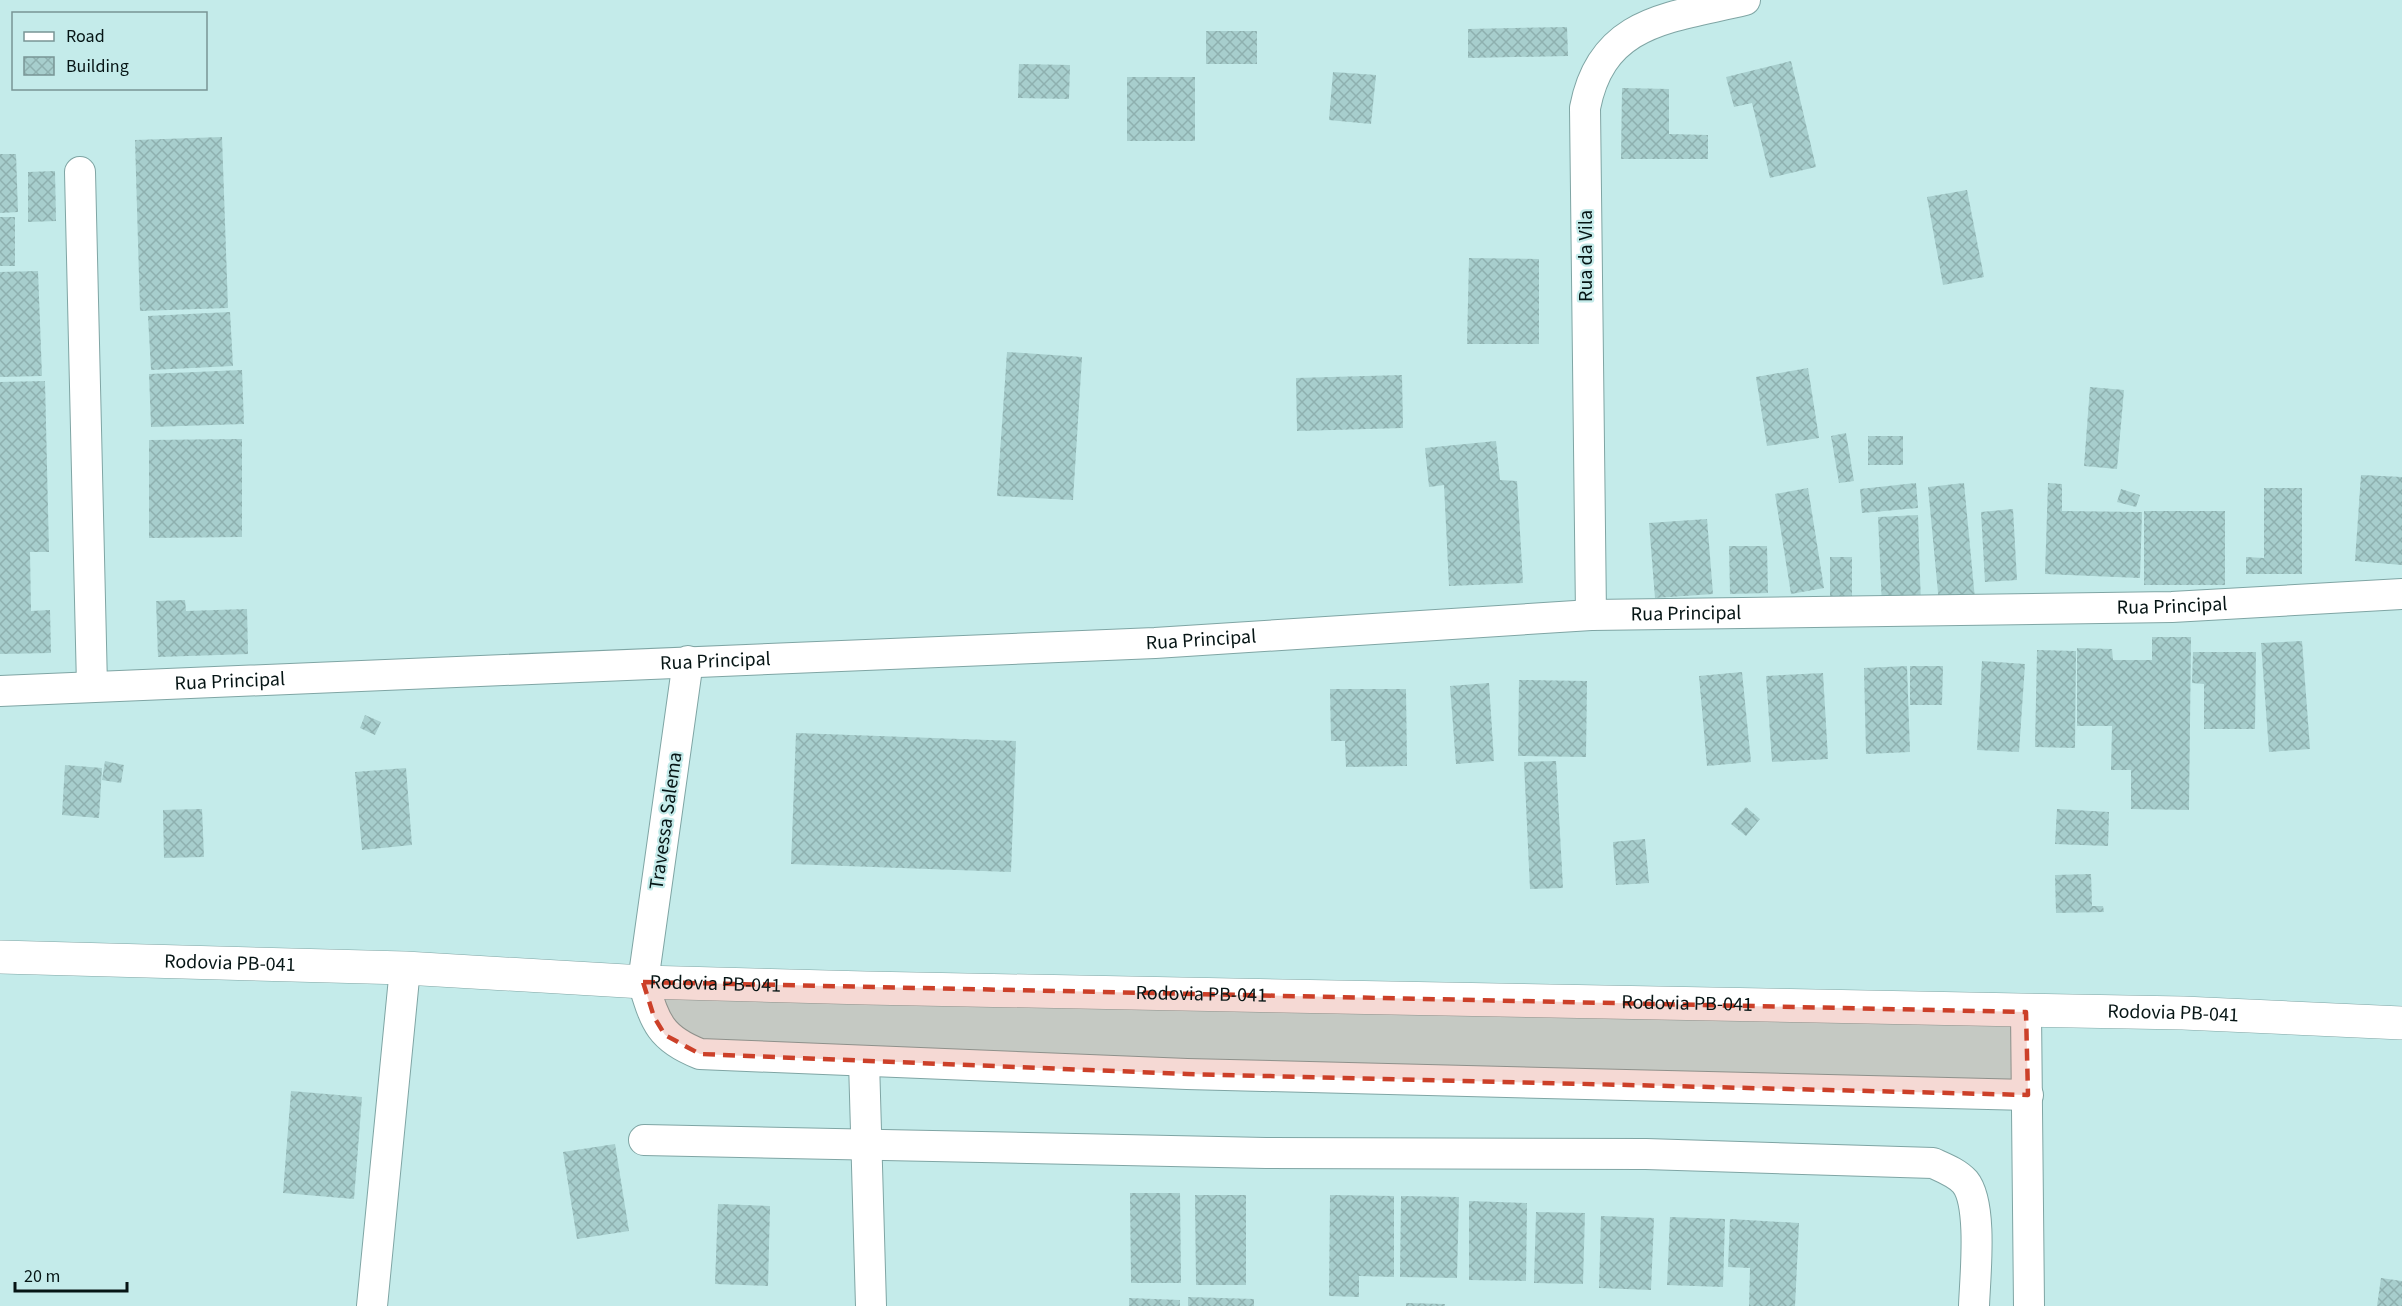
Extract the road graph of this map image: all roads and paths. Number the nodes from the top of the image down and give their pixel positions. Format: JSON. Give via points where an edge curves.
{"nodes":[{"id":1,"x":1745,"y":0,"type":"edge"},
{"id":2,"x":80,"y":172,"type":"dead end"},
{"id":3,"x":2402,"y":594,"type":"edge"},
{"id":4,"x":1591,"y":615,"type":"junction"},
{"id":5,"x":688,"y":661,"type":"junction"},
{"id":6,"x":92,"y":686,"type":"junction"},
{"id":7,"x":0,"y":691,"type":"edge"},
{"id":8,"x":0,"y":957,"type":"edge"},
{"id":9,"x":405,"y":968,"type":"junction"},
{"id":10,"x":643,"y":982,"type":"junction"},
{"id":11,"x":2026,"y":1012,"type":"junction"},
{"id":12,"x":2402,"y":1023,"type":"edge"},
{"id":13,"x":864,"y":1061,"type":"junction"},
{"id":14,"x":2028,"y":1095,"type":"junction"},
{"id":15,"x":644,"y":1140,"type":"dead end"},
{"id":16,"x":865,"y":1145,"type":"junction"},
{"id":17,"x":372,"y":1306,"type":"edge"},
{"id":18,"x":871,"y":1306,"type":"edge"},
{"id":19,"x":1974,"y":1306,"type":"edge"},
{"id":20,"x":2029,"y":1306,"type":"edge"}],
"edges":[{"from":1,"to":4,"type":"street","name":"Rua da Vila","via":[[1657,20],[1629,33],[1598,66],[1589,86],[1585,108]]},
{"from":2,"to":6,"type":"street"},
{"from":3,"to":4,"type":"street","name":"Rua Principal","via":[[2172,607]]},
{"from":4,"to":5,"type":"street","name":"Rua Principal","via":[[1155,643]]},
{"from":5,"to":6,"type":"street","name":"Rua Principal"},
{"from":5,"to":10,"type":"street","name":"Travessa Salema"},
{"from":6,"to":7,"type":"street","name":"Rua Principal"},
{"from":8,"to":9,"type":"main road","name":"Rodovia PB-041"},
{"from":9,"to":10,"type":"main road","name":"Rodovia PB-041"},
{"from":9,"to":17,"type":"street"},
{"from":10,"to":11,"type":"main road","name":"Rodovia PB-041"},
{"from":10,"to":13,"type":"street","via":[[654,1017],[665,1035],[700,1054]]},
{"from":11,"to":12,"type":"main road","name":"Rodovia PB-041","via":[[2183,1013]]},
{"from":11,"to":14,"type":"street"},
{"from":13,"to":14,"type":"street","via":[[1187,1074]]},
{"from":13,"to":16,"type":"street"},
{"from":14,"to":20,"type":"street"},
{"from":15,"to":16,"type":"street"},
{"from":16,"to":18,"type":"street"},
{"from":16,"to":19,"type":"street","via":[[1266,1153],[1646,1154],[1933,1162],[1964,1181],[1971,1192],[1975,1212]]}]}
